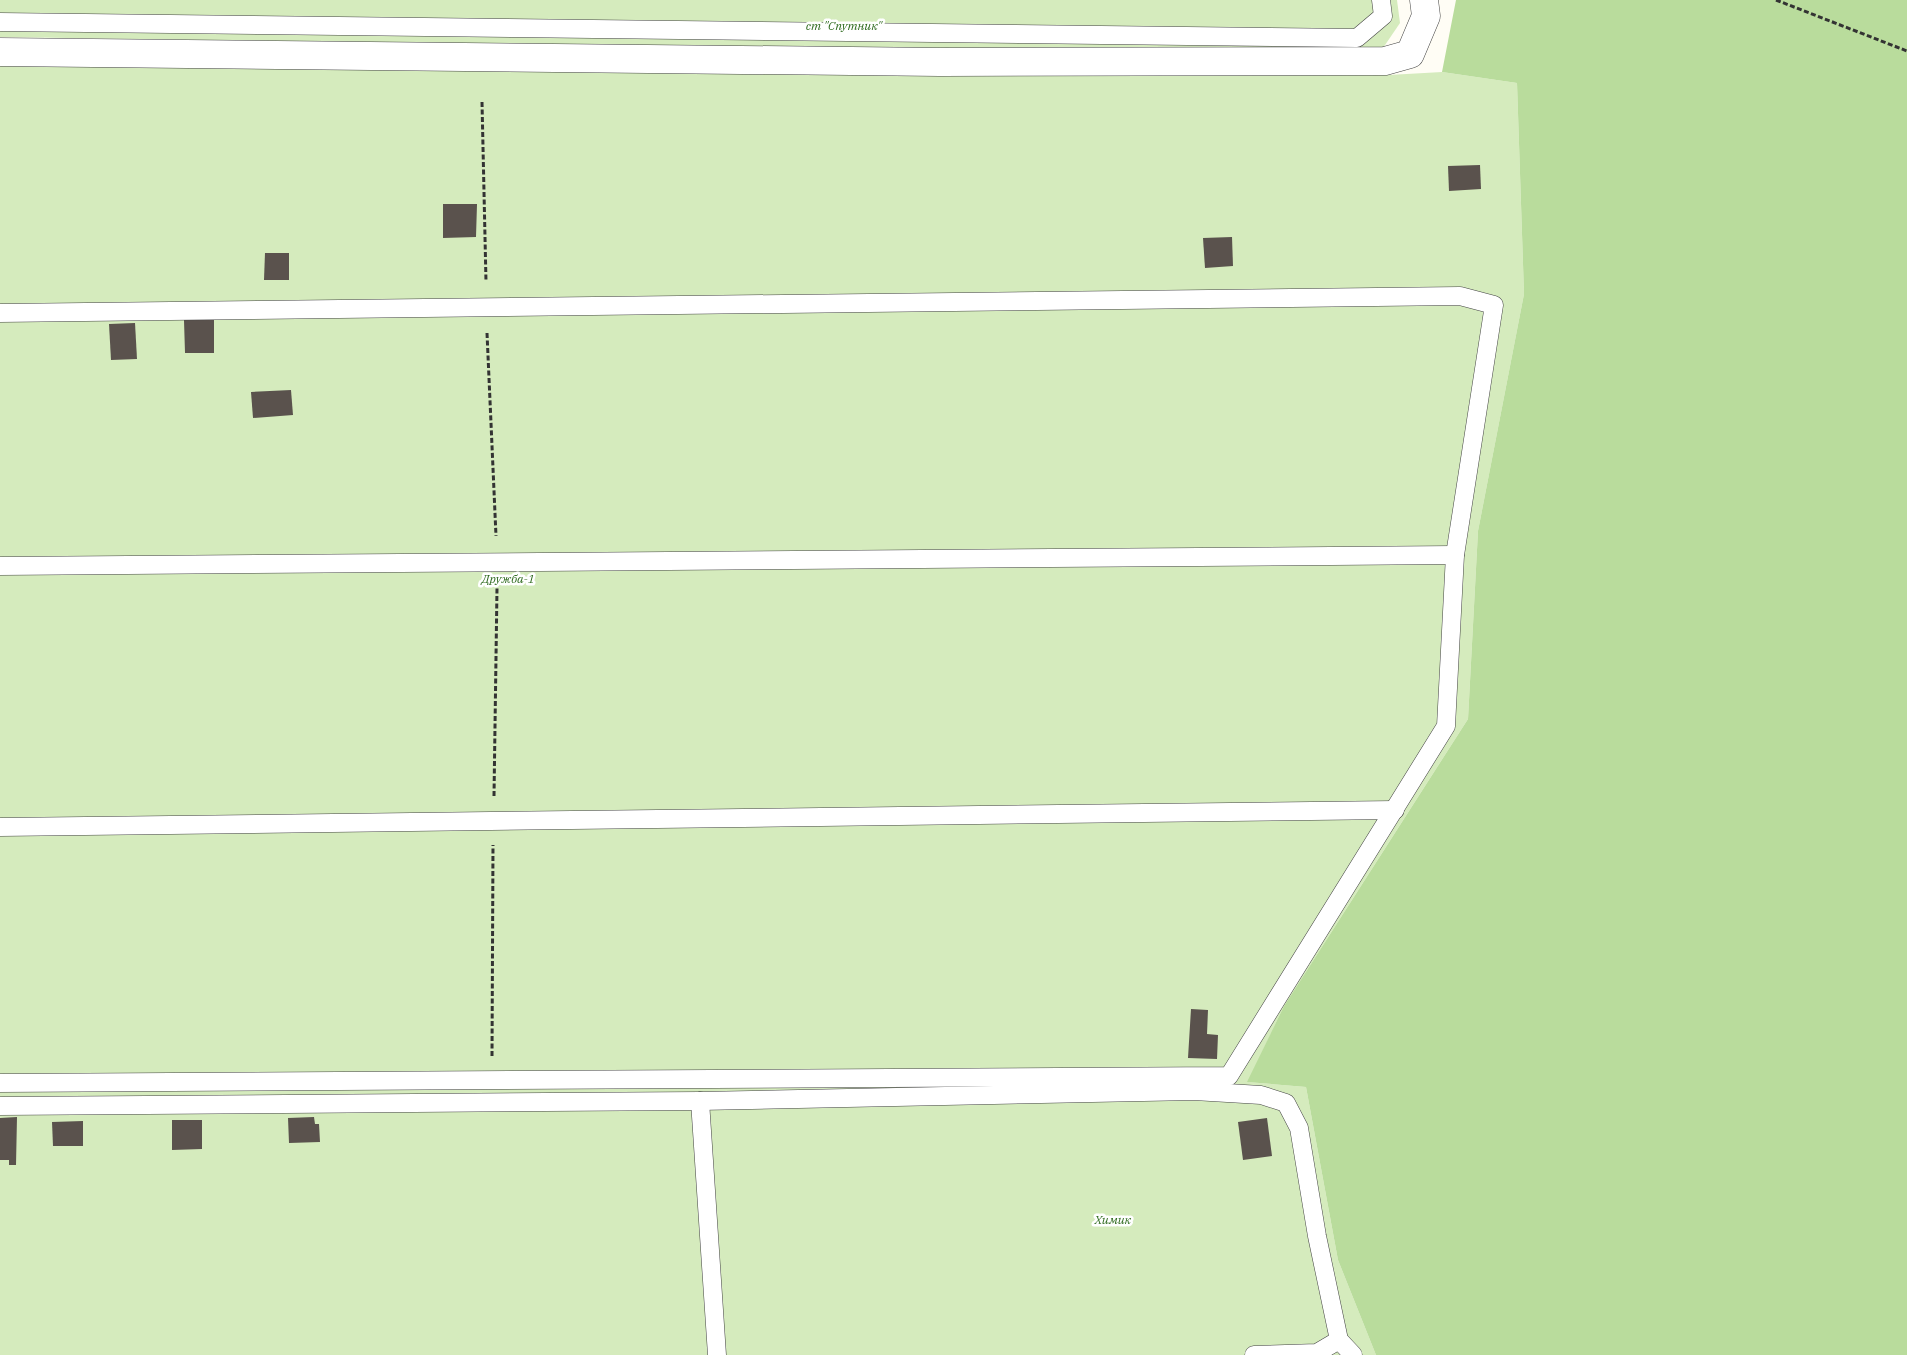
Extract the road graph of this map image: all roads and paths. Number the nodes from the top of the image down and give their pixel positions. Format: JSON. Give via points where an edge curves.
{"nodes":[{"id":1,"x":1381,"y":0,"type":"edge"},
{"id":2,"x":1424,"y":0,"type":"edge"},
{"id":3,"x":1776,"y":0,"type":"edge"},
{"id":4,"x":0,"y":22,"type":"edge"},
{"id":5,"x":1907,"y":51,"type":"edge"},
{"id":6,"x":0,"y":52,"type":"edge"},
{"id":7,"x":482,"y":102,"type":"dead end"},
{"id":8,"x":486,"y":307,"type":"junction"},
{"id":9,"x":0,"y":312,"type":"edge"},
{"id":10,"x":1455,"y":555,"type":"junction"},
{"id":11,"x":497,"y":562,"type":"junction"},
{"id":12,"x":0,"y":566,"type":"edge"},
{"id":13,"x":1395,"y":810,"type":"junction"},
{"id":14,"x":493,"y":822,"type":"junction"},
{"id":15,"x":0,"y":827,"type":"edge"},
{"id":16,"x":492,"y":1080,"type":"junction"},
{"id":17,"x":0,"y":1083,"type":"edge"},
{"id":18,"x":700,"y":1101,"type":"junction"},
{"id":19,"x":0,"y":1106,"type":"edge"},
{"id":20,"x":1339,"y":1340,"type":"junction"},
{"id":21,"x":717,"y":1355,"type":"edge"},
{"id":22,"x":1254,"y":1355,"type":"edge"},
{"id":23,"x":1353,"y":1355,"type":"edge"}],
"edges":[{"from":1,"to":4,"type":"lane","via":[[1384,16],[1357,38]]},
{"from":2,"to":6,"type":"street","via":[[1426,16],[1410,54],[1385,62],[940,62]]},
{"from":3,"to":5,"type":"path"},
{"from":7,"to":8,"type":"path"},
{"from":8,"to":9,"type":"lane"},
{"from":8,"to":10,"type":"lane","via":[[1460,296],[1494,305]]},
{"from":8,"to":11,"type":"path"},
{"from":10,"to":11,"type":"lane"},
{"from":10,"to":13,"type":"lane","via":[[1446,726]]},
{"from":11,"to":12,"type":"lane"},
{"from":11,"to":14,"type":"path"},
{"from":13,"to":14,"type":"lane"},
{"from":13,"to":16,"type":"lane","via":[[1229,1076]]},
{"from":14,"to":15,"type":"lane"},
{"from":14,"to":16,"type":"path"},
{"from":16,"to":17,"type":"lane"},
{"from":18,"to":19,"type":"lane"},
{"from":18,"to":20,"type":"lane","via":[[1194,1091],[1261,1095],[1286,1104],[1299,1128]]},
{"from":18,"to":21,"type":"lane"},
{"from":20,"to":22,"type":"lane","via":[[1317,1353]]},
{"from":20,"to":23,"type":"lane"}]}
